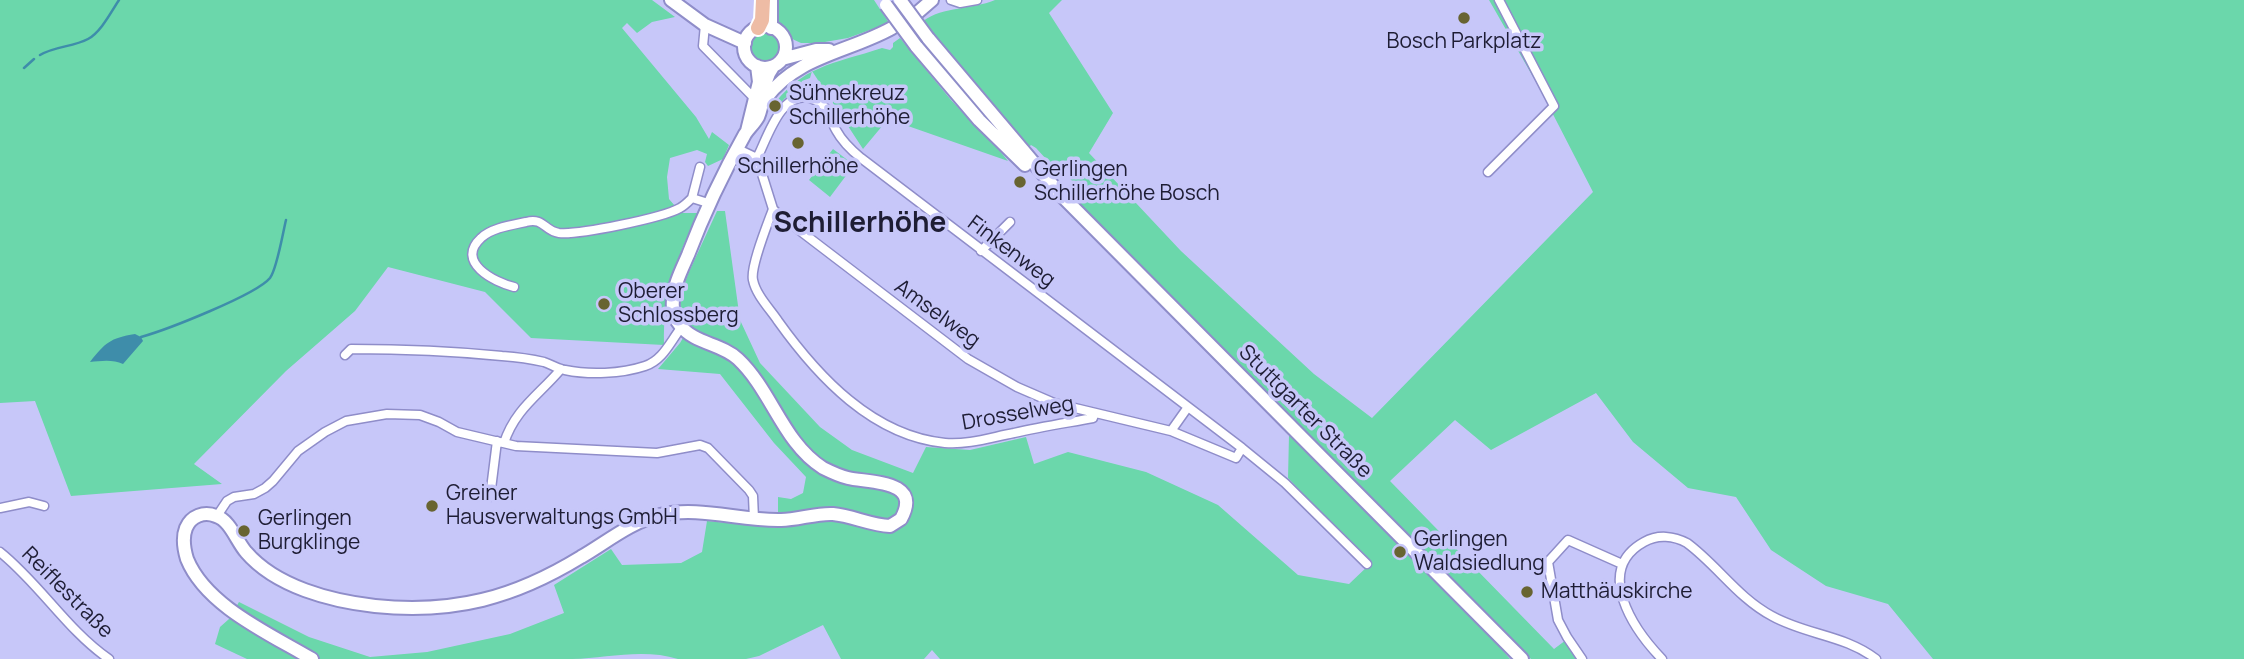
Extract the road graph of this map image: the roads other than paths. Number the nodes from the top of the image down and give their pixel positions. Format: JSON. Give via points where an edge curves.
{"nodes":[{"id":1,"x":671,"y":0,"type":"edge"},
{"id":2,"x":764,"y":0,"type":"edge"},
{"id":3,"x":771,"y":0,"type":"edge"},
{"id":4,"x":900,"y":0,"type":"edge"},
{"id":5,"x":932,"y":0,"type":"edge"},
{"id":6,"x":951,"y":0,"type":"edge"},
{"id":7,"x":977,"y":0,"type":"edge"},
{"id":8,"x":1499,"y":0,"type":"edge"},
{"id":9,"x":884,"y":2,"type":"edge"},
{"id":10,"x":917,"y":13,"type":"dead end"},
{"id":11,"x":705,"y":25,"type":"junction"},
{"id":12,"x":764,"y":28,"type":"junction"},
{"id":13,"x":892,"y":28,"type":"dead end"},
{"id":14,"x":785,"y":42,"type":"junction"},
{"id":15,"x":745,"y":43,"type":"junction"},
{"id":16,"x":838,"y":49,"type":"junction"},
{"id":17,"x":816,"y":50,"type":"junction"},
{"id":18,"x":777,"y":63,"type":"junction"},
{"id":19,"x":757,"y":66,"type":"junction"},
{"id":20,"x":759,"y":100,"type":"junction"},
{"id":21,"x":987,"y":120,"type":"junction"},
{"id":22,"x":738,"y":149,"type":"junction"},
{"id":23,"x":758,"y":158,"type":"junction"},
{"id":24,"x":699,"y":167,"type":"dead end"},
{"id":25,"x":1488,"y":172,"type":"dead end"},
{"id":26,"x":692,"y":198,"type":"junction"},
{"id":27,"x":708,"y":203,"type":"junction"},
{"id":28,"x":773,"y":208,"type":"junction"},
{"id":29,"x":1010,"y":222,"type":"dead end"},
{"id":30,"x":981,"y":251,"type":"junction"},
{"id":31,"x":514,"y":287,"type":"dead end"},
{"id":32,"x":681,"y":328,"type":"junction"},
{"id":33,"x":345,"y":355,"type":"dead end"},
{"id":34,"x":561,"y":369,"type":"junction"},
{"id":35,"x":1188,"y":407,"type":"junction"},
{"id":36,"x":1094,"y":413,"type":"junction"},
{"id":37,"x":1171,"y":431,"type":"junction"},
{"id":38,"x":500,"y":442,"type":"junction"},
{"id":39,"x":1242,"y":448,"type":"junction"},
{"id":40,"x":490,"y":498,"type":"dead end"},
{"id":41,"x":44,"y":506,"type":"dead end"},
{"id":42,"x":0,"y":508,"type":"edge"},
{"id":43,"x":217,"y":516,"type":"junction"},
{"id":44,"x":758,"y":519,"type":"junction"},
{"id":45,"x":0,"y":552,"type":"edge"},
{"id":46,"x":1367,"y":564,"type":"dead end"},
{"id":47,"x":1622,"y":564,"type":"junction"},
{"id":48,"x":109,"y":659,"type":"edge"},
{"id":49,"x":312,"y":659,"type":"edge"},
{"id":50,"x":1522,"y":659,"type":"edge"},
{"id":51,"x":1582,"y":659,"type":"edge"},
{"id":52,"x":1662,"y":659,"type":"edge"},
{"id":53,"x":1876,"y":659,"type":"edge"}],
"edges":[{"from":1,"to":11,"type":"main road"},
{"from":2,"to":12,"type":"highway"},
{"from":3,"to":12,"type":"main road"},
{"from":4,"to":21,"type":"main road","name":"Stuttgarter Straße","bridge":true},
{"from":5,"to":10,"type":"main road"},
{"from":6,"to":7,"type":"street"},
{"from":8,"to":25,"type":"street","via":[[1554,106]]},
{"from":9,"to":21,"type":"main road","name":"Stuttgarter Straße","bridge":true,"via":[[916,46]]},
{"from":11,"to":15,"type":"main road"},
{"from":11,"to":20,"type":"street","via":[[703,47]]},
{"from":12,"to":14,"type":"main road","via":[[778,31]]},
{"from":12,"to":15,"type":"main road","via":[[749,34]]},
{"from":13,"to":16,"type":"main road"},
{"from":14,"to":17,"type":"main road"},
{"from":14,"to":18,"type":"main road"},
{"from":15,"to":19,"type":"main road","via":[[746,55]]},
{"from":16,"to":17,"type":"main road"},
{"from":16,"to":20,"type":"main road","via":[[797,68]]},
{"from":17,"to":18,"type":"main road"},
{"from":18,"to":19,"type":"main road"},
{"from":18,"to":20,"type":"main road"},
{"from":19,"to":20,"type":"main road"},
{"from":20,"to":22,"type":"main road"},
{"from":21,"to":50,"type":"main road","name":"Stuttgarter Straße"},
{"from":22,"to":23,"type":"street"},
{"from":22,"to":27,"type":"main road"},
{"from":23,"to":28,"type":"street"},
{"from":23,"to":30,"type":"street","name":"Finkenweg","via":[[781,109],[796,98],[815,100],[850,149]]},
{"from":24,"to":26,"type":"street"},
{"from":26,"to":27,"type":"street"},
{"from":26,"to":31,"type":"street","via":[[677,210],[608,227],[561,233],[530,220],[480,238],[474,247],[477,265],[493,281]]},
{"from":27,"to":32,"type":"main road","via":[[674,292],[674,313]]},
{"from":28,"to":36,"type":"street","name":"Amselweg","via":[[968,359],[1054,403]]},
{"from":28,"to":36,"type":"street","name":"Drosselweg","via":[[755,262],[755,286],[818,371],[875,419],[930,441],[958,443],[1093,418]]},
{"from":29,"to":30,"type":"street"},
{"from":30,"to":35,"type":"street","name":"Finkenweg"},
{"from":32,"to":34,"type":"street","via":[[664,352],[646,365],[598,372]]},
{"from":32,"to":44,"type":"main road","via":[[739,360],[798,446],[818,464],[847,478],[889,483],[904,499],[903,515],[890,526],[831,514]]},
{"from":33,"to":34,"type":"street","via":[[351,349],[504,356]]},
{"from":34,"to":38,"type":"street","via":[[520,411]]},
{"from":35,"to":37,"type":"street"},
{"from":35,"to":39,"type":"street","name":"Finkenweg"},
{"from":36,"to":37,"type":"street","name":"Amselweg"},
{"from":37,"to":39,"type":"street","name":"Amselweg","via":[[1236,458]]},
{"from":38,"to":40,"type":"street"},
{"from":38,"to":43,"type":"street","via":[[457,432],[420,415],[387,414],[346,421],[298,451],[265,488],[227,501]]},
{"from":38,"to":44,"type":"street","via":[[657,453],[700,445],[749,490]]},
{"from":39,"to":46,"type":"street","via":[[1285,483]]},
{"from":41,"to":42,"type":"street","via":[[30,502]]},
{"from":43,"to":44,"type":"main road","via":[[253,559],[295,585],[373,606],[430,608],[478,602],[534,583],[640,521],[660,515],[687,512]]},
{"from":43,"to":49,"type":"main road","via":[[193,518],[187,524],[185,552],[196,578],[228,609]]},
{"from":45,"to":48,"type":"street","name":"Reiflestraße","via":[[79,635]]},
{"from":47,"to":51,"type":"street","via":[[1568,540],[1548,562],[1558,620]]},
{"from":47,"to":52,"type":"street","via":[[1626,608]]},
{"from":47,"to":53,"type":"street","via":[[1648,540],[1680,539],[1766,613],[1852,644]]}]}
